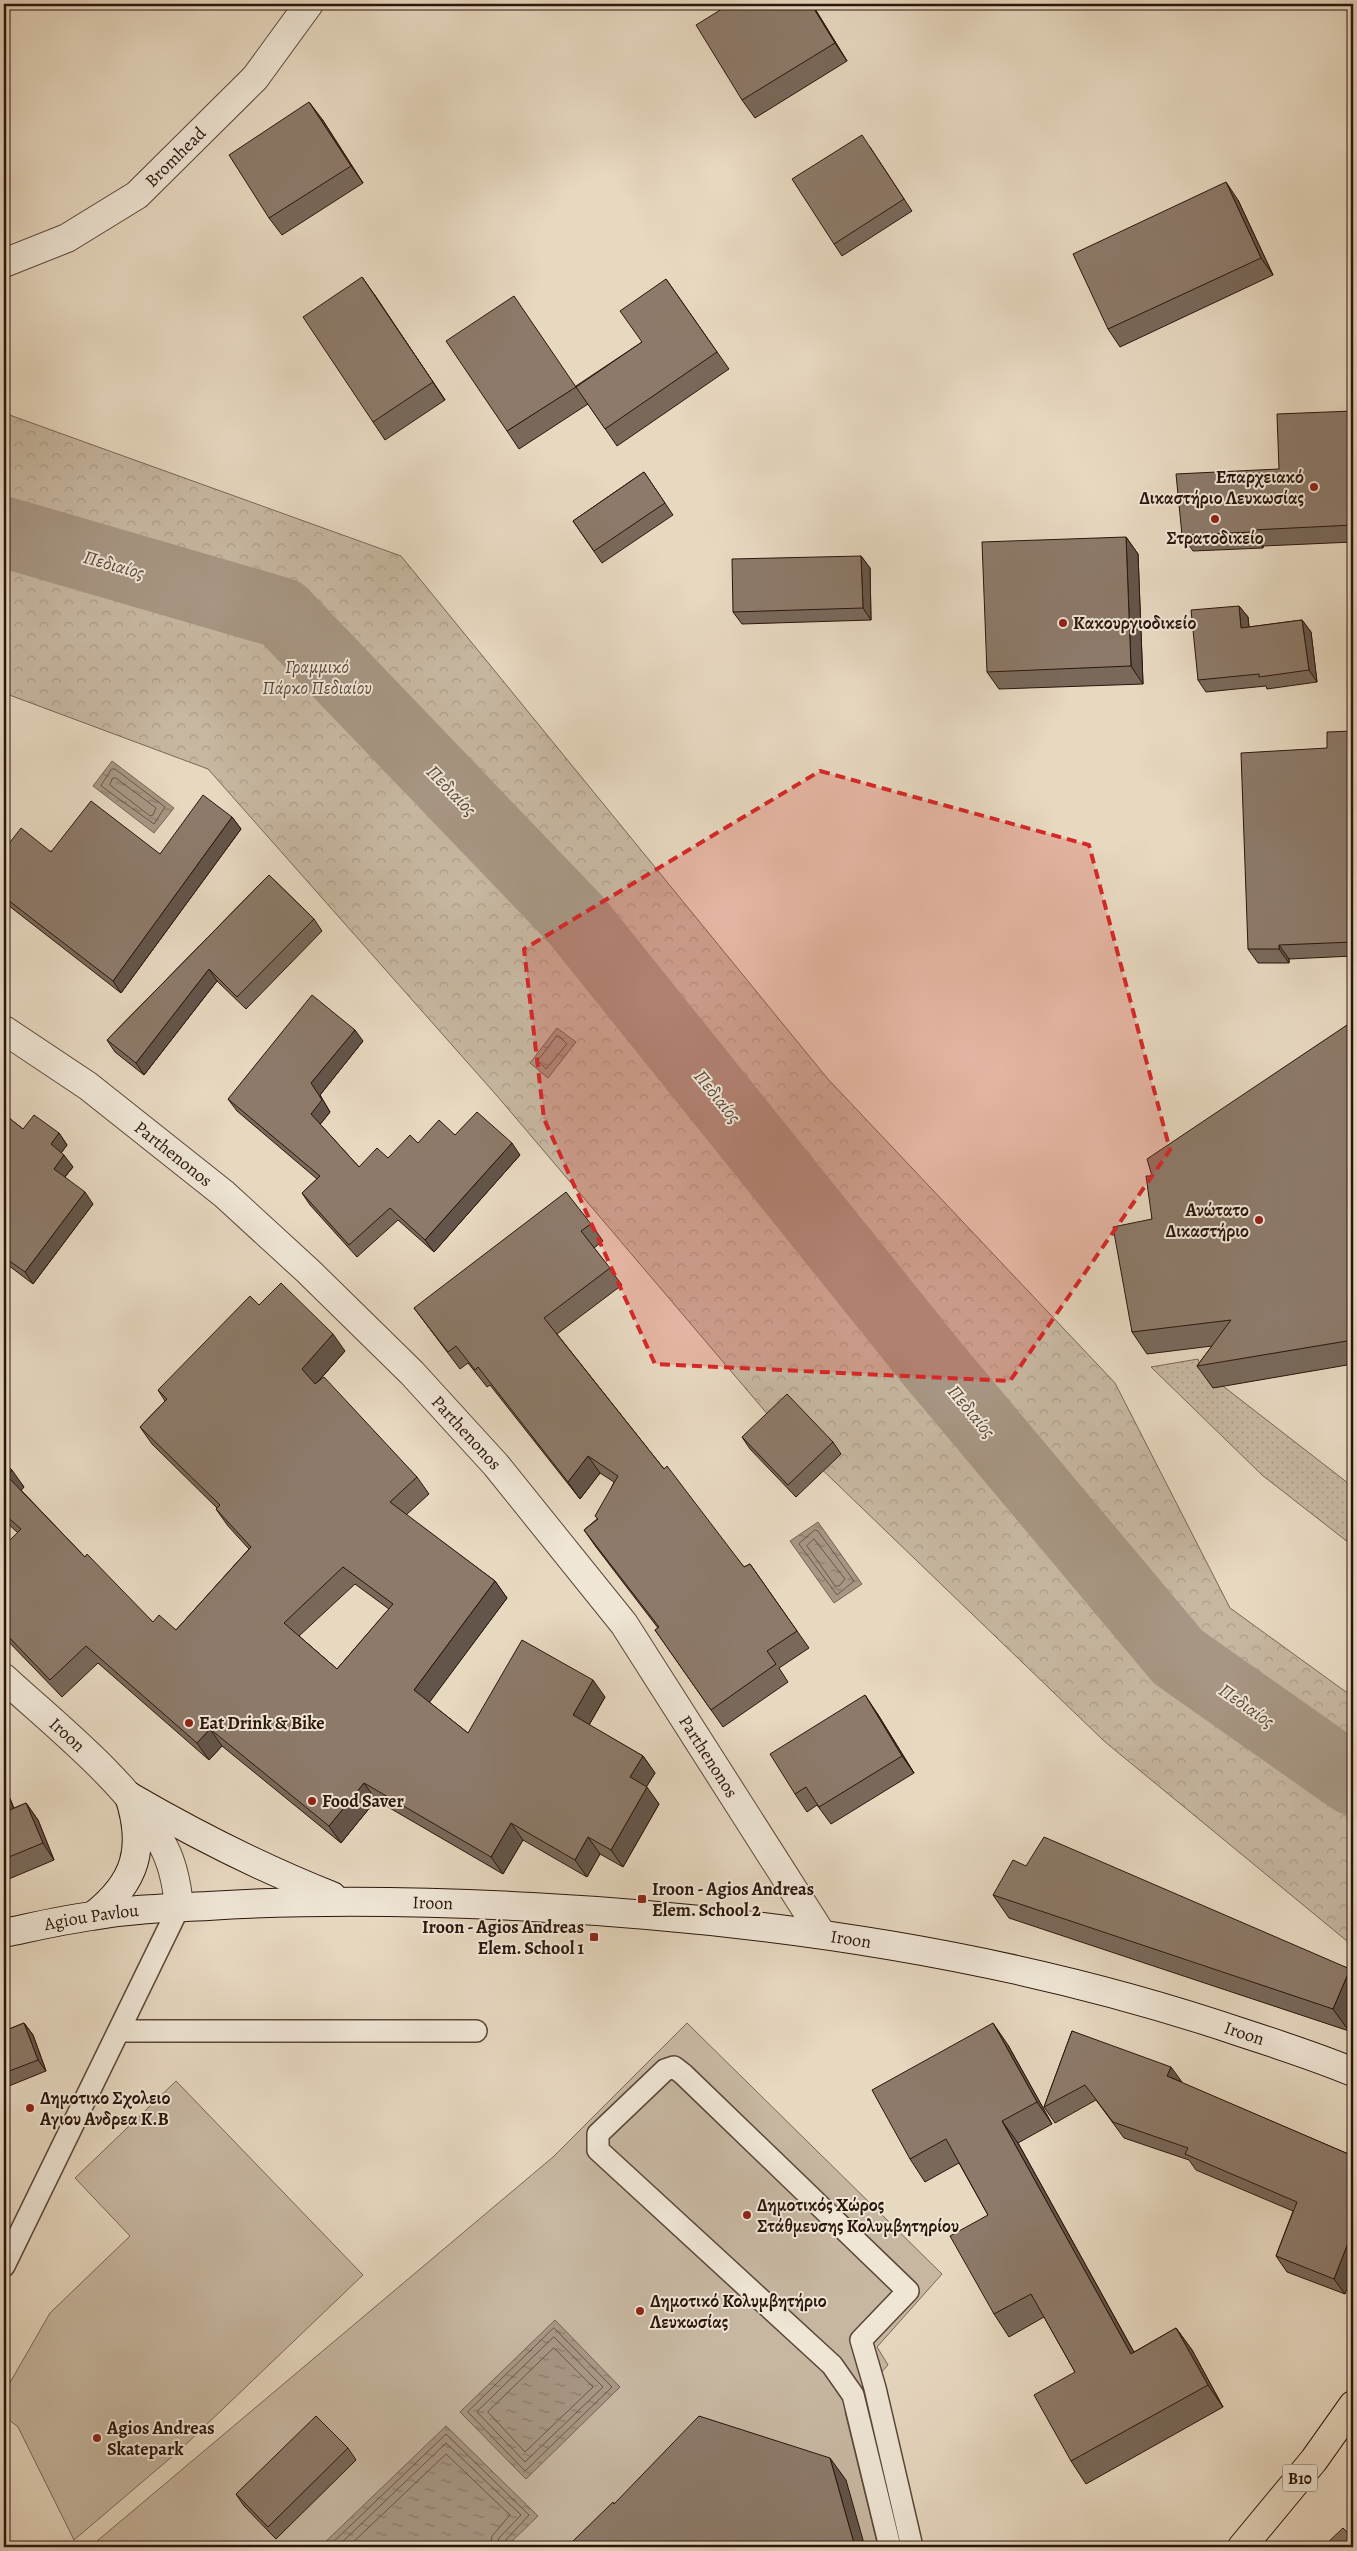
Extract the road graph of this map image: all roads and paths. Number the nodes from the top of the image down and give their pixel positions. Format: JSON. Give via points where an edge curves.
{"nodes":[{"id":1,"x":309,"y":4,"type":"edge"},
{"id":2,"x":4,"y":263,"type":"edge"},
{"id":3,"x":4,"y":1030,"type":"edge"},
{"id":4,"x":4,"y":1678,"type":"edge"},
{"id":5,"x":129,"y":1796,"type":"junction"},
{"id":6,"x":343,"y":1900,"type":"junction"},
{"id":7,"x":179,"y":1907,"type":"junction"},
{"id":8,"x":94,"y":1915,"type":"junction"},
{"id":9,"x":4,"y":1933,"type":"edge"},
{"id":10,"x":821,"y":1933,"type":"junction"},
{"id":11,"x":119,"y":2031,"type":"junction"},
{"id":12,"x":476,"y":2032,"type":"dead end"},
{"id":13,"x":1353,"y":2072,"type":"edge"},
{"id":14,"x":4,"y":2266,"type":"edge"},
{"id":15,"x":1353,"y":2405,"type":"edge"},
{"id":16,"x":890,"y":2547,"type":"edge"},
{"id":17,"x":912,"y":2547,"type":"edge"},
{"id":18,"x":1242,"y":2547,"type":"edge"}],
"edges":[{"from":1,"to":2,"type":"street","name":"Bromhead","via":[[255,78],[136,195],[67,238]]},
{"from":3,"to":10,"type":"street","name":"Parthenonos","via":[[88,1086],[224,1194],[308,1271],[418,1380],[496,1465],[624,1624]]},
{"from":4,"to":5,"type":"street","name":"Iroon"},
{"from":5,"to":6,"type":"street","via":[[239,1857]]},
{"from":5,"to":7,"type":"street","name":"Iroon","via":[[162,1843],[176,1882]]},
{"from":5,"to":8,"type":"street","via":[[138,1832],[134,1864],[120,1891]]},
{"from":6,"to":7,"type":"street","name":"Iroon"},
{"from":6,"to":10,"type":"street","name":"Iroon","via":[[603,1911]]},
{"from":7,"to":8,"type":"street","name":"Agiou Pavlou"},
{"from":7,"to":11,"type":"lane"},
{"from":8,"to":9,"type":"street","name":"Agiou Pavlou"},
{"from":10,"to":13,"type":"street","name":"Iroon","via":[[1062,1979],[1195,2016]]},
{"from":11,"to":12,"type":"lane"},
{"from":11,"to":14,"type":"lane"},
{"from":15,"to":18,"type":"main road","number":"B10","via":[[1314,2460]]},
{"from":16,"to":17,"type":"lane","via":[[853,2395],[832,2365],[598,2150],[598,2134],[665,2070],[674,2067],[683,2074],[908,2291],[861,2340]]}]}
